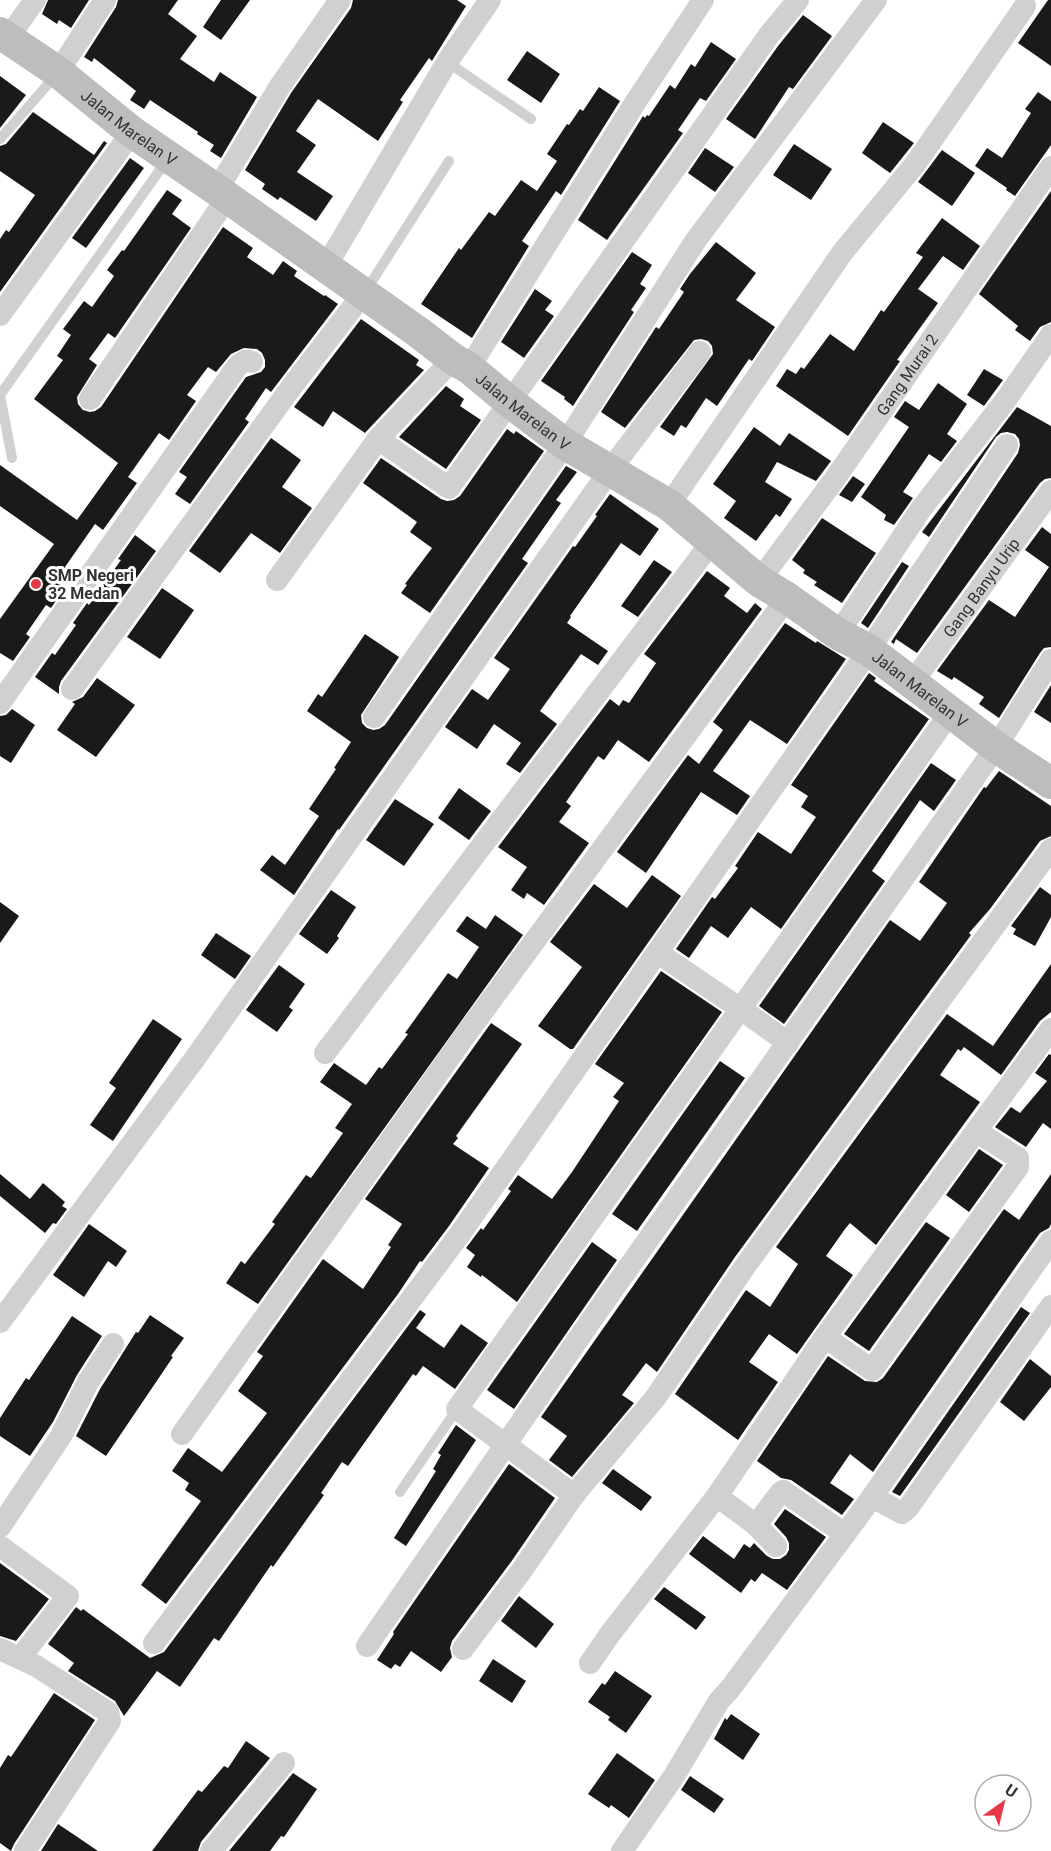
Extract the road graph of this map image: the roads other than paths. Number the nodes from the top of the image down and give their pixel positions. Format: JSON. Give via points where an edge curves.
{"nodes":[{"id":1,"x":35,"y":0,"type":"edge"},
{"id":2,"x":105,"y":0,"type":"edge"},
{"id":3,"x":340,"y":0,"type":"edge"},
{"id":4,"x":490,"y":0,"type":"edge"},
{"id":5,"x":703,"y":0,"type":"edge"},
{"id":6,"x":798,"y":0,"type":"edge"},
{"id":7,"x":876,"y":0,"type":"edge"},
{"id":8,"x":1025,"y":6,"type":"dead end"},
{"id":9,"x":4,"y":35,"type":"edge"},
{"id":10,"x":447,"y":62,"type":"junction"},
{"id":11,"x":58,"y":72,"type":"junction"},
{"id":12,"x":531,"y":119,"type":"dead end"},
{"id":13,"x":132,"y":132,"type":"junction"},
{"id":14,"x":0,"y":140,"type":"edge"},
{"id":15,"x":168,"y":157,"type":"junction"},
{"id":16,"x":449,"y":162,"type":"dead end"},
{"id":17,"x":1051,"y":167,"type":"edge"},
{"id":18,"x":222,"y":194,"type":"junction"},
{"id":19,"x":325,"y":268,"type":"junction"},
{"id":20,"x":363,"y":294,"type":"junction"},
{"id":21,"x":0,"y":315,"type":"edge"},
{"id":22,"x":1051,"y":335,"type":"edge"},
{"id":23,"x":700,"y":352,"type":"dead end"},
{"id":24,"x":252,"y":362,"type":"dead end"},
{"id":25,"x":461,"y":363,"type":"junction"},
{"id":26,"x":90,"y":399,"type":"dead end"},
{"id":27,"x":511,"y":403,"type":"junction"},
{"id":28,"x":378,"y":439,"type":"junction"},
{"id":29,"x":565,"y":444,"type":"junction"},
{"id":30,"x":1007,"y":445,"type":"dead end"},
{"id":31,"x":12,"y":458,"type":"dead end"},
{"id":32,"x":610,"y":470,"type":"junction"},
{"id":33,"x":1051,"y":491,"type":"edge"},
{"id":34,"x":669,"y":505,"type":"junction"},
{"id":35,"x":711,"y":543,"type":"junction"},
{"id":36,"x":277,"y":580,"type":"dead end"},
{"id":37,"x":759,"y":581,"type":"junction"},
{"id":38,"x":787,"y":597,"type":"junction"},
{"id":39,"x":838,"y":634,"type":"junction"},
{"id":40,"x":869,"y":650,"type":"junction"},
{"id":41,"x":1051,"y":660,"type":"edge"},
{"id":42,"x":912,"y":683,"type":"junction"},
{"id":43,"x":72,"y":689,"type":"dead end"},
{"id":44,"x":0,"y":703,"type":"edge"},
{"id":45,"x":950,"y":713,"type":"junction"},
{"id":46,"x":374,"y":717,"type":"dead end"},
{"id":47,"x":996,"y":747,"type":"junction"},
{"id":48,"x":1051,"y":783,"type":"edge"},
{"id":49,"x":1051,"y":849,"type":"edge"},
{"id":50,"x":658,"y":952,"type":"junction"},
{"id":51,"x":741,"y":1008,"type":"junction"},
{"id":52,"x":1051,"y":1029,"type":"edge"},
{"id":53,"x":788,"y":1043,"type":"junction"},
{"id":54,"x":325,"y":1053,"type":"dead end"},
{"id":55,"x":976,"y":1131,"type":"junction"},
{"id":56,"x":1051,"y":1241,"type":"edge"},
{"id":57,"x":1051,"y":1306,"type":"edge"},
{"id":58,"x":0,"y":1322,"type":"edge"},
{"id":59,"x":825,"y":1337,"type":"junction"},
{"id":60,"x":113,"y":1344,"type":"dead end"},
{"id":61,"x":457,"y":1410,"type":"junction"},
{"id":62,"x":182,"y":1434,"type":"dead end"},
{"id":63,"x":506,"y":1444,"type":"junction"},
{"id":64,"x":400,"y":1492,"type":"dead end"},
{"id":65,"x":574,"y":1495,"type":"junction"},
{"id":66,"x":717,"y":1496,"type":"junction"},
{"id":67,"x":872,"y":1497,"type":"junction"},
{"id":68,"x":756,"y":1525,"type":"junction"},
{"id":69,"x":0,"y":1527,"type":"edge"},
{"id":70,"x":845,"y":1534,"type":"junction"},
{"id":71,"x":0,"y":1546,"type":"edge"},
{"id":72,"x":776,"y":1546,"type":"dead end"},
{"id":73,"x":154,"y":1643,"type":"dead end"},
{"id":74,"x":367,"y":1646,"type":"dead end"},
{"id":75,"x":463,"y":1649,"type":"dead end"},
{"id":76,"x":10,"y":1654,"type":"edge"},
{"id":77,"x":590,"y":1663,"type":"dead end"},
{"id":78,"x":284,"y":1762,"type":"dead end"},
{"id":79,"x":25,"y":1851,"type":"edge"},
{"id":80,"x":211,"y":1851,"type":"edge"},
{"id":81,"x":622,"y":1851,"type":"edge"}],
"edges":[{"from":1,"to":9,"type":"street"},
{"from":2,"to":11,"type":"street"},
{"from":3,"to":18,"type":"street","via":[[280,86]]},
{"from":4,"to":10,"type":"street"},
{"from":5,"to":25,"type":"street"},
{"from":6,"to":27,"type":"street"},
{"from":7,"to":29,"type":"street","via":[[696,240]]},
{"from":8,"to":34,"type":"street","via":[[915,163],[842,253]]},
{"from":9,"to":11,"type":"street","name":"Jalan Marelan V"},
{"from":10,"to":12,"type":"lane"},
{"from":10,"to":19,"type":"street"},
{"from":11,"to":13,"type":"street","name":"Jalan Marelan V"},
{"from":11,"to":14,"type":"lane"},
{"from":13,"to":15,"type":"street","name":"Jalan Marelan V"},
{"from":13,"to":21,"type":"street"},
{"from":15,"to":18,"type":"street","name":"Jalan Marelan V"},
{"from":15,"to":31,"type":"lane","via":[[0,395]]},
{"from":16,"to":20,"type":"lane"},
{"from":17,"to":37,"type":"street","name":"Gang Murai 2"},
{"from":18,"to":19,"type":"street","name":"Jalan Marelan V"},
{"from":18,"to":26,"type":"street"},
{"from":19,"to":20,"type":"street","name":"Jalan Marelan V"},
{"from":20,"to":25,"type":"street","name":"Jalan Marelan V"},
{"from":20,"to":43,"type":"street"},
{"from":22,"to":39,"type":"street","via":[[921,508]]},
{"from":23,"to":32,"type":"street"},
{"from":24,"to":44,"type":"street","via":[[242,362],[236,368]]},
{"from":25,"to":27,"type":"street","name":"Jalan Marelan V"},
{"from":25,"to":28,"type":"street"},
{"from":27,"to":28,"type":"street","via":[[449,488]]},
{"from":27,"to":29,"type":"street","name":"Jalan Marelan V"},
{"from":28,"to":36,"type":"street"},
{"from":29,"to":32,"type":"street","name":"Jalan Marelan V"},
{"from":29,"to":46,"type":"street"},
{"from":30,"to":40,"type":"street"},
{"from":32,"to":34,"type":"street","name":"Jalan Marelan V"},
{"from":32,"to":58,"type":"street","via":[[196,1057]]},
{"from":33,"to":42,"type":"street","name":"Gang Banyu Urip"},
{"from":34,"to":35,"type":"street","name":"Jalan Marelan V"},
{"from":35,"to":37,"type":"street","name":"Jalan Marelan V"},
{"from":35,"to":54,"type":"street"},
{"from":37,"to":38,"type":"street","name":"Jalan Marelan V"},
{"from":38,"to":39,"type":"street","name":"Jalan Marelan V"},
{"from":38,"to":62,"type":"street","via":[[464,1037]]},
{"from":39,"to":40,"type":"street","name":"Jalan Marelan V"},
{"from":40,"to":42,"type":"street","name":"Jalan Marelan V"},
{"from":40,"to":50,"type":"street"},
{"from":41,"to":47,"type":"street"},
{"from":42,"to":45,"type":"street","name":"Jalan Marelan V"},
{"from":45,"to":47,"type":"street","name":"Jalan Marelan V"},
{"from":45,"to":51,"type":"street"},
{"from":47,"to":48,"type":"street","name":"Jalan Marelan V"},
{"from":47,"to":53,"type":"street"},
{"from":49,"to":65,"type":"street","via":[[746,1264],[656,1397]]},
{"from":50,"to":51,"type":"street"},
{"from":50,"to":73,"type":"street","via":[[460,1234]]},
{"from":51,"to":53,"type":"street"},
{"from":51,"to":61,"type":"street"},
{"from":52,"to":55,"type":"street"},
{"from":53,"to":63,"type":"street"},
{"from":55,"to":59,"type":"street"},
{"from":55,"to":59,"type":"street","via":[[1018,1158],[1018,1167],[872,1370]]},
{"from":56,"to":67,"type":"street"},
{"from":57,"to":67,"type":"street","via":[[908,1508],[902,1513]]},
{"from":59,"to":66,"type":"street"},
{"from":60,"to":69,"type":"street","via":[[88,1382],[61,1436]]},
{"from":61,"to":63,"type":"street"},
{"from":61,"to":64,"type":"lane"},
{"from":63,"to":65,"type":"street"},
{"from":63,"to":74,"type":"street"},
{"from":65,"to":75,"type":"street"},
{"from":66,"to":68,"type":"street"},
{"from":66,"to":77,"type":"street"},
{"from":67,"to":70,"type":"street"},
{"from":68,"to":70,"type":"street","via":[[783,1491]]},
{"from":68,"to":72,"type":"street"},
{"from":70,"to":81,"type":"street","via":[[719,1701]]},
{"from":71,"to":76,"type":"street","via":[[68,1596]]},
{"from":76,"to":79,"type":"street","via":[[36,1666],[108,1712],[111,1718]]},
{"from":78,"to":80,"type":"street"}]}
